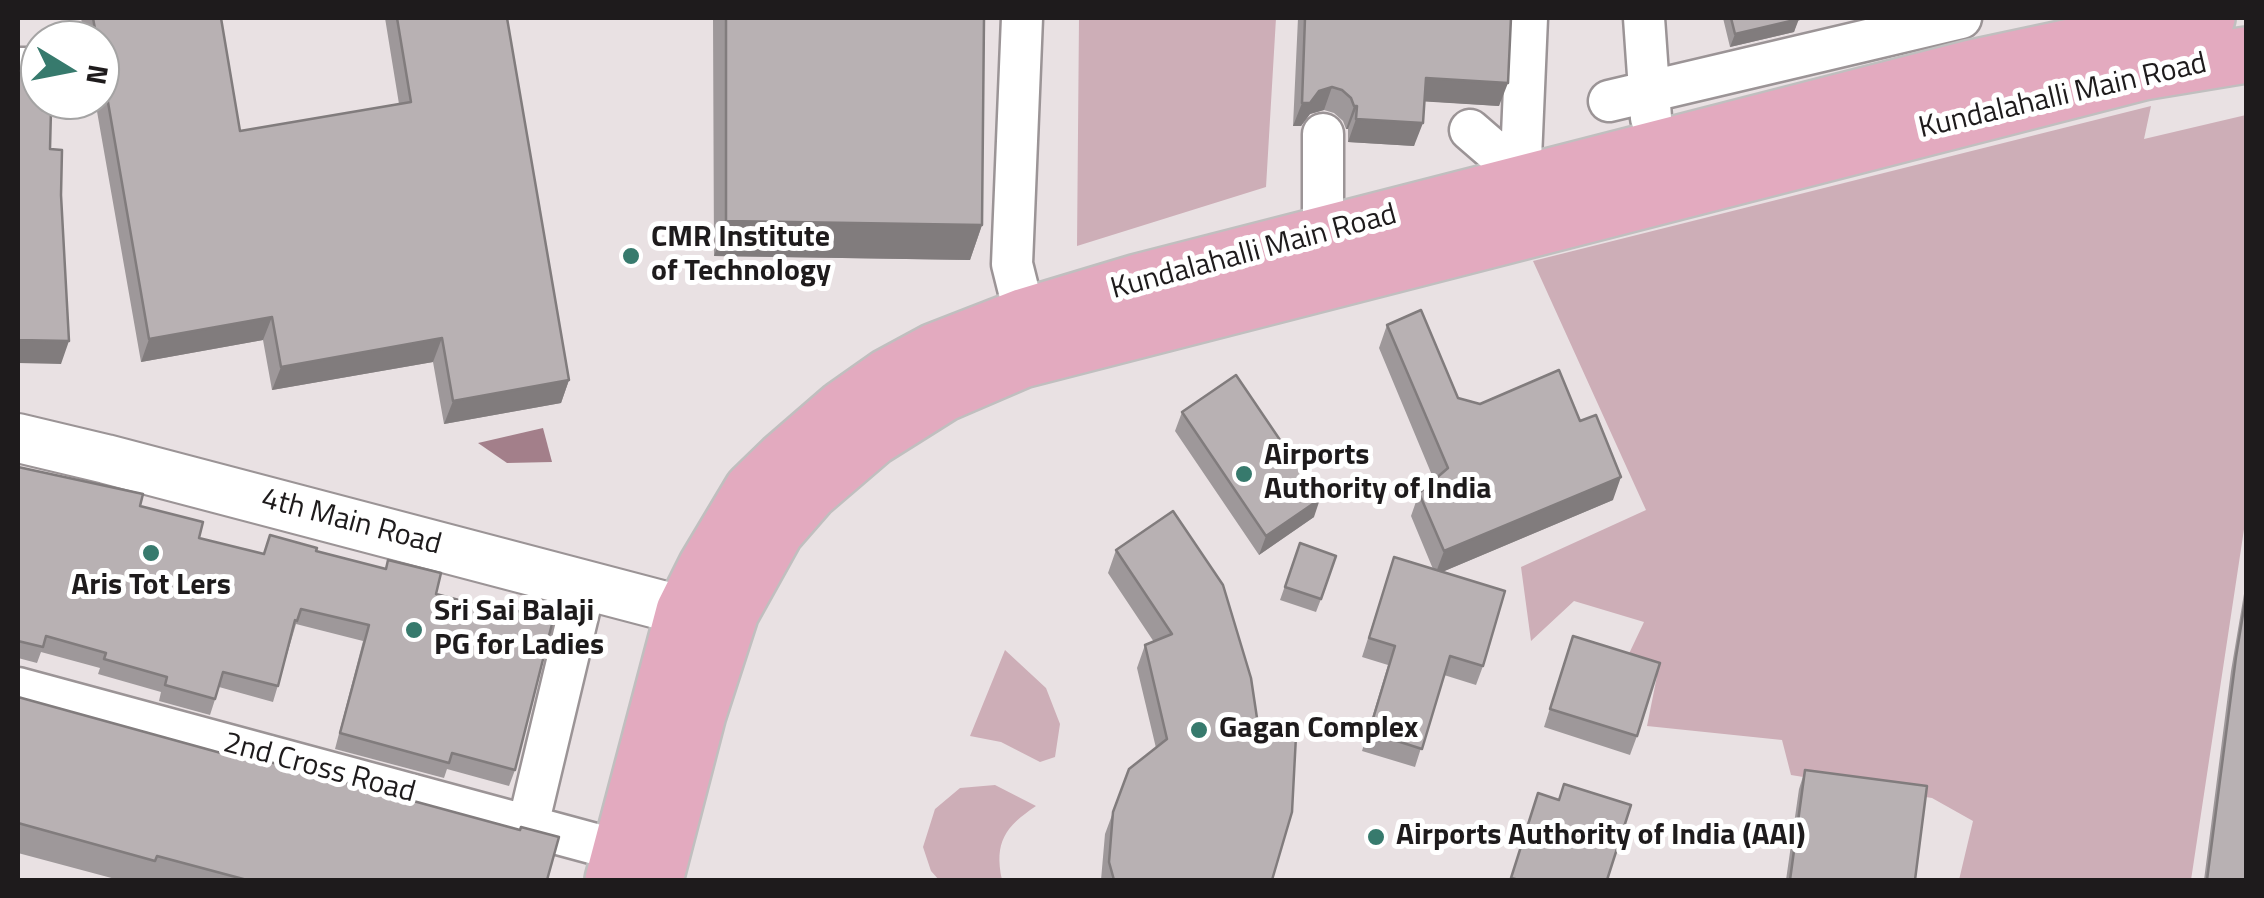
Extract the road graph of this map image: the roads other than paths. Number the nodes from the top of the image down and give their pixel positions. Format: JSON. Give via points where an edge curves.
{"nodes":[{"id":1,"x":1022,"y":18,"type":"edge"},
{"id":2,"x":1527,"y":18,"type":"edge"},
{"id":3,"x":1644,"y":18,"type":"edge"},
{"id":4,"x":1961,"y":18,"type":"edge"},
{"id":5,"x":2207,"y":18,"type":"edge"},
{"id":6,"x":1814,"y":35,"type":"edge"},
{"id":7,"x":2246,"y":55,"type":"edge"},
{"id":8,"x":1650,"y":91,"type":"junction"},
{"id":9,"x":1609,"y":101,"type":"dead end"},
{"id":10,"x":1823,"y":106,"type":"junction"},
{"id":11,"x":1470,"y":130,"type":"dead end"},
{"id":12,"x":1323,"y":134,"type":"dead end"},
{"id":13,"x":1652,"y":149,"type":"junction"},
{"id":14,"x":1520,"y":172,"type":"junction"},
{"id":15,"x":1322,"y":234,"type":"junction"},
{"id":16,"x":1025,"y":316,"type":"junction"},
{"id":17,"x":18,"y":438,"type":"edge"},
{"id":18,"x":586,"y":586,"type":"junction"},
{"id":19,"x":684,"y":611,"type":"junction"},
{"id":20,"x":18,"y":688,"type":"edge"},
{"id":21,"x":528,"y":824,"type":"junction"},
{"id":22,"x":630,"y":871,"type":"edge"}],
"edges":[{"from":1,"to":16,"type":"street","via":[[1012,264]]},
{"from":2,"to":14,"type":"street"},
{"from":3,"to":8,"type":"street"},
{"from":4,"to":6,"type":"street"},
{"from":5,"to":10,"type":"main road","name":"Kundalahalli Main Road"},
{"from":6,"to":8,"type":"street"},
{"from":6,"to":10,"type":"street"},
{"from":7,"to":22,"type":"main road","name":"Kundalahalli Main Road","via":[[2143,72],[1022,360],[943,394],[873,438],[776,531],[731,612],[698,714]]},
{"from":8,"to":9,"type":"street"},
{"from":8,"to":13,"type":"street"},
{"from":10,"to":13,"type":"main road","name":"Kundalahalli Main Road"},
{"from":11,"to":14,"type":"street"},
{"from":12,"to":15,"type":"street"},
{"from":13,"to":14,"type":"main road","name":"Kundalahalli Main Road"},
{"from":14,"to":15,"type":"main road","name":"Kundalahalli Main Road"},
{"from":15,"to":16,"type":"main road","name":"Kundalahalli Main Road"},
{"from":16,"to":19,"type":"main road","name":"Kundalahalli Main Road","via":[[887,377],[783,460],[752,490]]},
{"from":17,"to":18,"type":"street","name":"4th Main Road"},
{"from":18,"to":19,"type":"street","name":"4th Main Road"},
{"from":18,"to":21,"type":"street"},
{"from":19,"to":22,"type":"main road","name":"Kundalahalli Main Road"},
{"from":20,"to":21,"type":"street","name":"2nd Cross Road"},
{"from":21,"to":22,"type":"street","name":"2nd Cross Road"}]}
